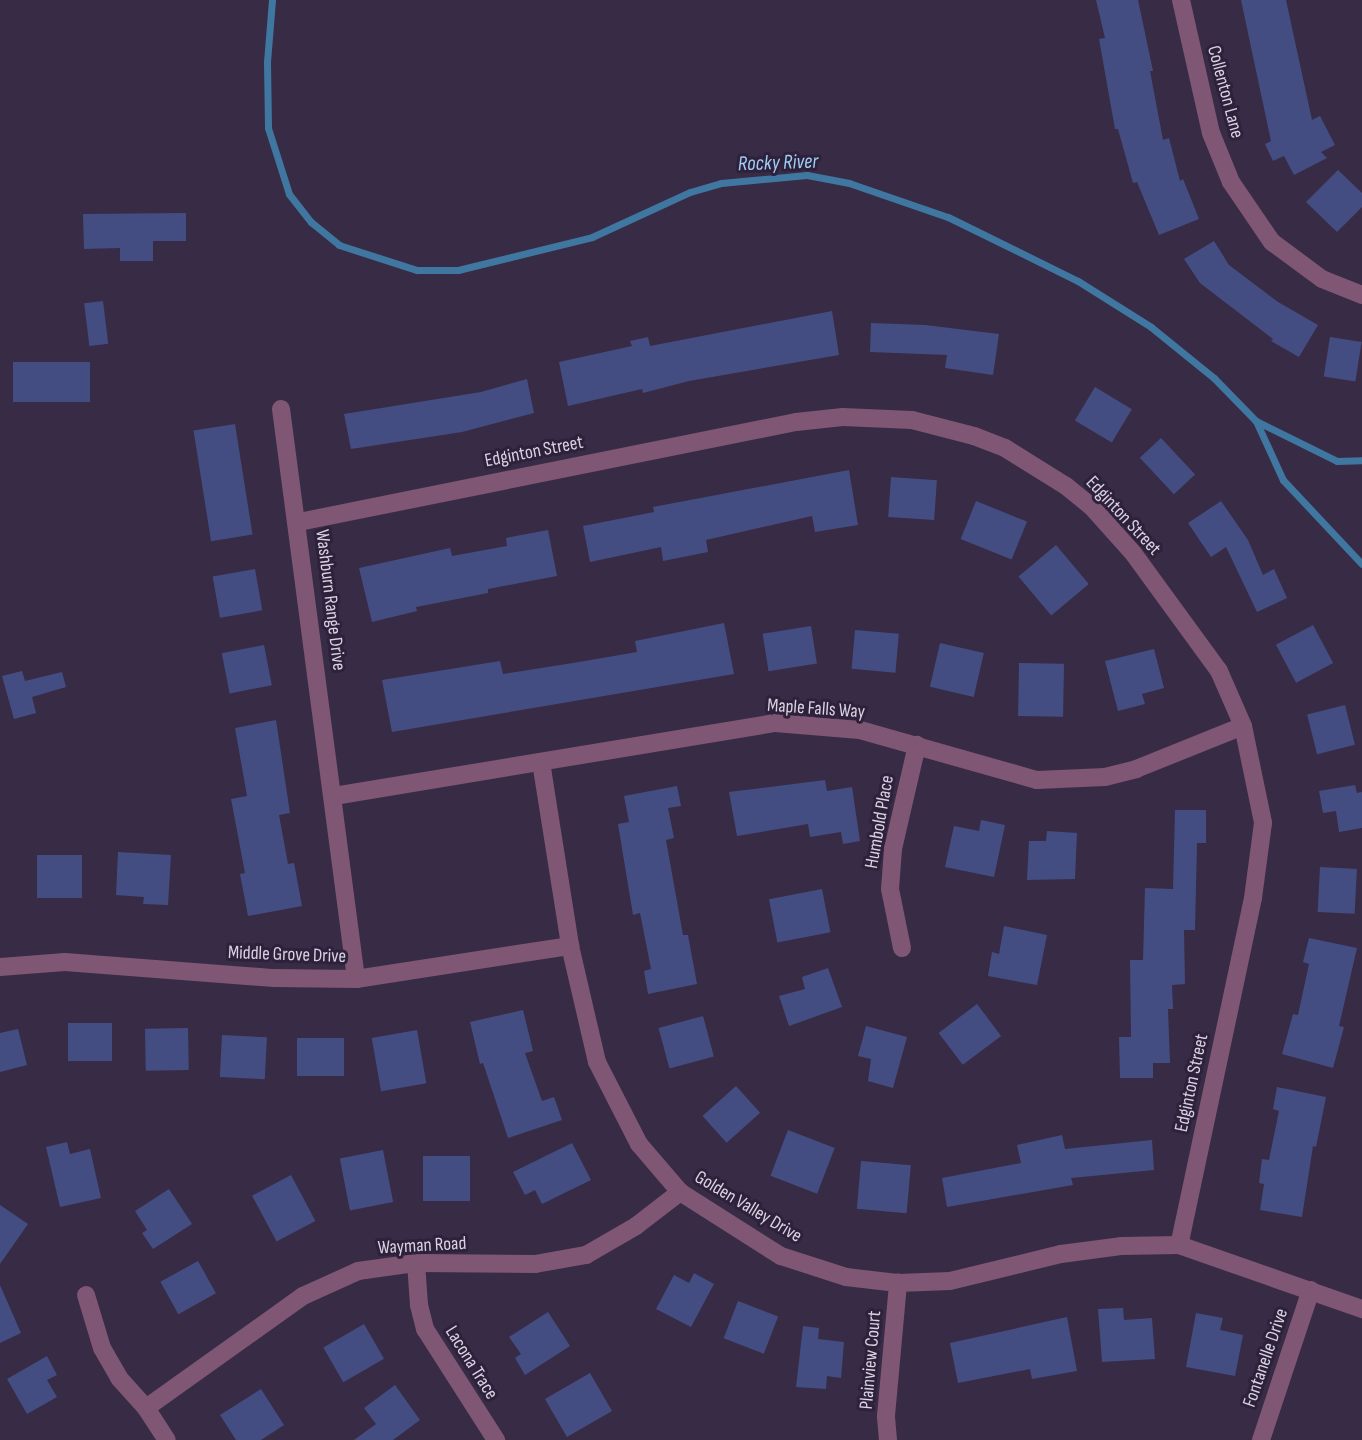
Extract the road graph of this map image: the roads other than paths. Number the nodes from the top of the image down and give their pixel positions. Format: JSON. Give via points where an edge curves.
{"nodes":[{"id":1,"x":1181,"y":0,"type":"edge"},
{"id":2,"x":1362,"y":295,"type":"edge"},
{"id":3,"x":282,"y":409,"type":"dead end"},
{"id":4,"x":299,"y":522,"type":"junction"},
{"id":5,"x":1243,"y":726,"type":"junction"},
{"id":6,"x":917,"y":745,"type":"junction"},
{"id":7,"x":541,"y":762,"type":"junction"},
{"id":8,"x":334,"y":796,"type":"junction"},
{"id":9,"x":570,"y":946,"type":"junction"},
{"id":10,"x":902,"y":948,"type":"dead end"},
{"id":11,"x":0,"y":967,"type":"edge"},
{"id":12,"x":356,"y":979,"type":"junction"},
{"id":13,"x":680,"y":1192,"type":"junction"},
{"id":14,"x":1179,"y":1245,"type":"junction"},
{"id":15,"x":416,"y":1263,"type":"junction"},
{"id":16,"x":898,"y":1283,"type":"junction"},
{"id":17,"x":1311,"y":1290,"type":"junction"},
{"id":18,"x":86,"y":1295,"type":"dead end"},
{"id":19,"x":1362,"y":1309,"type":"edge"},
{"id":20,"x":146,"y":1408,"type":"junction"},
{"id":21,"x":167,"y":1440,"type":"edge"},
{"id":22,"x":496,"y":1440,"type":"edge"},
{"id":23,"x":888,"y":1440,"type":"edge"},
{"id":24,"x":1261,"y":1440,"type":"edge"}],
"edges":[{"from":1,"to":2,"type":"street","name":"Collenton Lane","via":[[1211,133],[1231,182],[1272,242],[1322,279]]},
{"from":3,"to":4,"type":"street","name":"Washburn Range Drive"},
{"from":4,"to":5,"type":"street","name":"Edginton Street","via":[[796,422],[843,417],[912,420],[1005,448],[1091,506],[1133,553],[1219,671]]},
{"from":4,"to":8,"type":"street","name":"Washburn Range Drive"},
{"from":5,"to":6,"type":"street","name":"Maple Falls Way","via":[[1136,769],[1071,779],[1037,780]]},
{"from":5,"to":14,"type":"street","name":"Edginton Street","via":[[1263,823],[1253,898]]},
{"from":6,"to":7,"type":"street","name":"Maple Falls Way","via":[[860,730],[775,723]]},
{"from":6,"to":10,"type":"street","name":"Humbold Place","via":[[892,849],[890,889]]},
{"from":7,"to":8,"type":"street","name":"Maple Falls Way"},
{"from":7,"to":9,"type":"street","name":"Golden Valley Drive"},
{"from":8,"to":12,"type":"street"},
{"from":9,"to":12,"type":"street","name":"Middle Grove Drive"},
{"from":9,"to":13,"type":"street","name":"Golden Valley Drive","via":[[597,1062],[639,1144]]},
{"from":11,"to":12,"type":"street","name":"Middle Grove Drive","via":[[65,961],[274,978]]},
{"from":13,"to":15,"type":"street","name":"Wayman Road","via":[[636,1226],[586,1255],[535,1264]]},
{"from":13,"to":16,"type":"street","name":"Golden Valley Drive","via":[[781,1256],[846,1277]]},
{"from":14,"to":16,"type":"street","name":"Golden Valley Drive","via":[[1061,1254],[950,1280]]},
{"from":14,"to":17,"type":"street","name":"Golden Valley Drive"},
{"from":15,"to":20,"type":"street","name":"Wayman Road","via":[[359,1271],[303,1296]]},
{"from":15,"to":22,"type":"street","name":"Lacona Trace","via":[[425,1329]]},
{"from":16,"to":23,"type":"street","name":"Plainview Court","via":[[886,1416]]},
{"from":17,"to":19,"type":"street","name":"Golden Valley Drive"},
{"from":17,"to":24,"type":"street","name":"Fontanelle Drive"},
{"from":18,"to":20,"type":"street","via":[[102,1348],[119,1378]]},
{"from":20,"to":21,"type":"street"}]}
